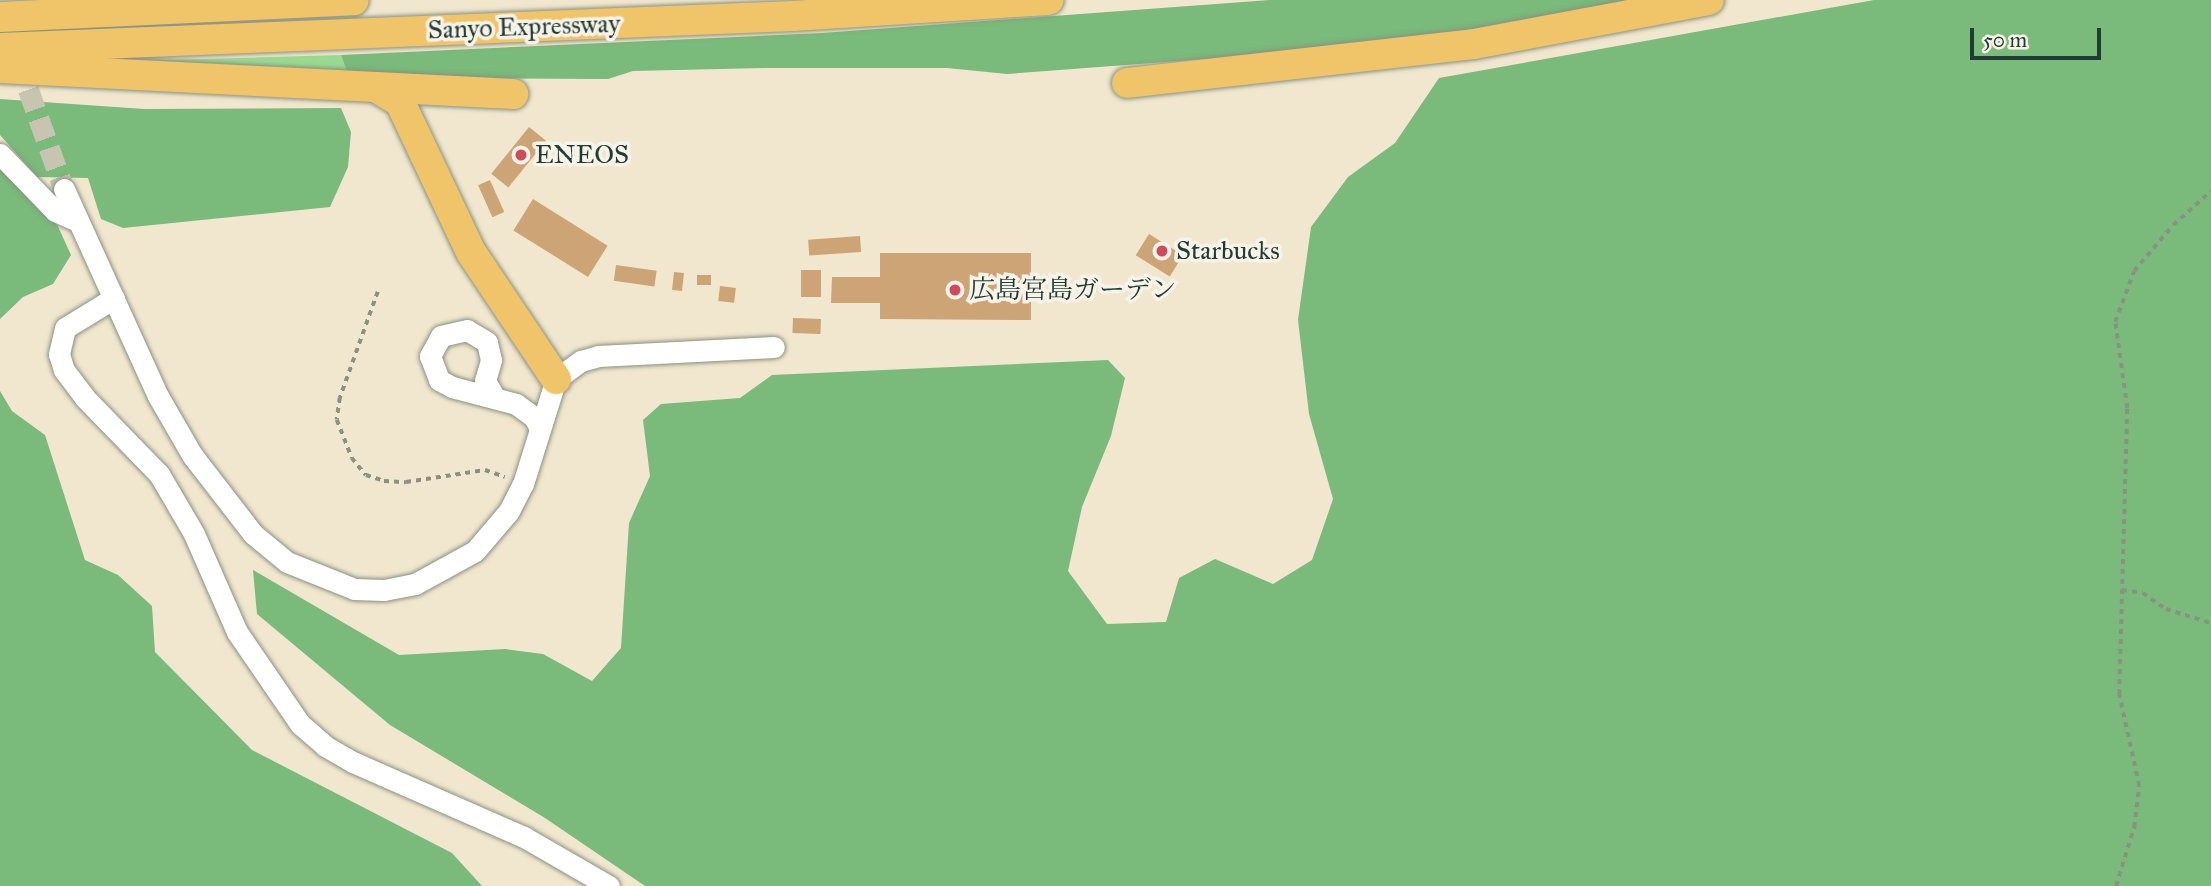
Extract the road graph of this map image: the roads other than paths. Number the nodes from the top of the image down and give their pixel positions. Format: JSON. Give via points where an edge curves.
{"nodes":[{"id":1,"x":354,"y":0,"type":"edge"},
{"id":2,"x":1048,"y":0,"type":"edge"},
{"id":3,"x":1709,"y":0,"type":"edge"},
{"id":4,"x":0,"y":17,"type":"edge"},
{"id":5,"x":0,"y":48,"type":"edge"},
{"id":6,"x":0,"y":68,"type":"edge"},
{"id":7,"x":1127,"y":83,"type":"dead end"},
{"id":8,"x":377,"y":88,"type":"junction"},
{"id":9,"x":452,"y":90,"type":"junction"},
{"id":10,"x":513,"y":94,"type":"dead end"},
{"id":11,"x":0,"y":154,"type":"edge"},
{"id":12,"x":64,"y":189,"type":"tunnel mouth"},
{"id":13,"x":77,"y":221,"type":"junction"},
{"id":14,"x":114,"y":298,"type":"junction"},
{"id":15,"x":774,"y":347,"type":"dead end"},
{"id":16,"x":556,"y":379,"type":"junction"},
{"id":17,"x":495,"y":398,"type":"dead end"},
{"id":18,"x":540,"y":429,"type":"junction"},
{"id":19,"x":609,"y":886,"type":"edge"}],
"edges":[{"from":1,"to":4,"type":"highway"},
{"from":2,"to":5,"type":"highway","name":"Sanyo Expressway","via":[[793,16]]},
{"from":3,"to":7,"type":"highway","via":[[1474,44]]},
{"from":6,"to":8,"type":"highway"},
{"from":8,"to":9,"type":"highway"},
{"from":8,"to":16,"type":"highway","via":[[400,102],[471,252]]},
{"from":9,"to":10,"type":"highway"},
{"from":9,"to":16,"type":"highway","via":[[433,101],[428,123],[492,269],[545,349]]},
{"from":11,"to":13,"type":"street","via":[[55,211]]},
{"from":12,"to":13,"type":"street"},
{"from":13,"to":14,"type":"street"},
{"from":14,"to":18,"type":"street","via":[[174,426],[215,486],[253,534],[287,562],[323,580],[354,589],[384,590],[445,572],[491,533],[523,484]]},
{"from":14,"to":19,"type":"street","via":[[65,328],[59,354],[64,370],[159,474],[194,534],[237,632],[300,724],[353,762],[524,837]]},
{"from":15,"to":16,"type":"street","via":[[598,356],[580,361]]},
{"from":16,"to":18,"type":"street"},
{"from":17,"to":18,"type":"street","via":[[526,410]]}]}
